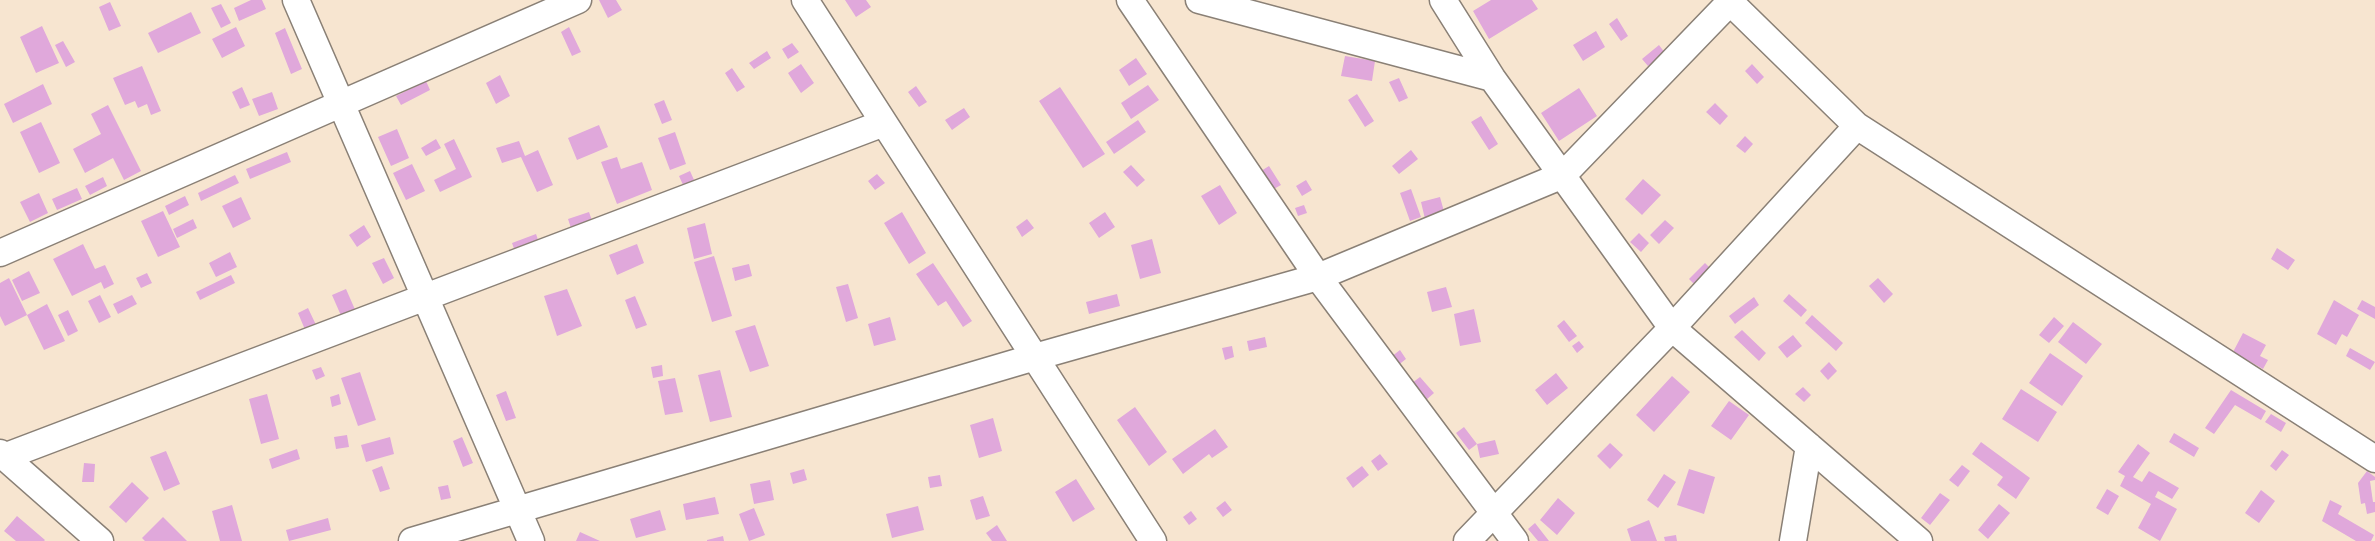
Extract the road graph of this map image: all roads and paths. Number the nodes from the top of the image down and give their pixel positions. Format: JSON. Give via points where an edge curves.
{"nodes":[{"id":1,"x":296,"y":0,"type":"edge"},
{"id":2,"x":578,"y":0,"type":"edge"},
{"id":3,"x":805,"y":0,"type":"edge"},
{"id":4,"x":1130,"y":0,"type":"edge"},
{"id":5,"x":1199,"y":0,"type":"edge"},
{"id":6,"x":1443,"y":0,"type":"edge"},
{"id":7,"x":1730,"y":1,"type":"edge"},
{"id":8,"x":1492,"y":78,"type":"junction"},
{"id":9,"x":340,"y":103,"type":"junction"},
{"id":10,"x":884,"y":122,"type":"junction"},
{"id":11,"x":1857,"y":126,"type":"junction"},
{"id":12,"x":1563,"y":175,"type":"junction"},
{"id":13,"x":0,"y":253,"type":"edge"},
{"id":14,"x":1318,"y":277,"type":"junction"},
{"id":15,"x":425,"y":296,"type":"junction"},
{"id":16,"x":1672,"y":328,"type":"junction"},
{"id":17,"x":1034,"y":357,"type":"junction"},
{"id":18,"x":1808,"y":446,"type":"junction"},
{"id":19,"x":2,"y":455,"type":"edge"},
{"id":20,"x":2375,"y":459,"type":"edge"},
{"id":21,"x":517,"y":509,"type":"junction"},
{"id":22,"x":1494,"y":513,"type":"junction"},
{"id":23,"x":100,"y":541,"type":"edge"},
{"id":24,"x":412,"y":541,"type":"edge"},
{"id":25,"x":531,"y":541,"type":"edge"},
{"id":26,"x":1152,"y":541,"type":"edge"},
{"id":27,"x":1467,"y":541,"type":"edge"},
{"id":28,"x":1515,"y":541,"type":"edge"},
{"id":29,"x":1793,"y":541,"type":"edge"},
{"id":30,"x":1919,"y":541,"type":"edge"}],
"edges":[{"from":1,"to":9,"type":"street"},
{"from":2,"to":9,"type":"street"},
{"from":3,"to":10,"type":"street"},
{"from":4,"to":14,"type":"street"},
{"from":5,"to":8,"type":"street"},
{"from":6,"to":8,"type":"street"},
{"from":7,"to":11,"type":"street"},
{"from":7,"to":12,"type":"street"},
{"from":8,"to":12,"type":"street"},
{"from":9,"to":13,"type":"street"},
{"from":9,"to":15,"type":"street"},
{"from":10,"to":15,"type":"street"},
{"from":10,"to":17,"type":"street"},
{"from":11,"to":16,"type":"street"},
{"from":11,"to":20,"type":"street"},
{"from":12,"to":14,"type":"street"},
{"from":12,"to":16,"type":"street"},
{"from":14,"to":17,"type":"street"},
{"from":14,"to":22,"type":"street"},
{"from":15,"to":19,"type":"street"},
{"from":15,"to":21,"type":"street"},
{"from":16,"to":18,"type":"street"},
{"from":16,"to":22,"type":"street"},
{"from":17,"to":21,"type":"street"},
{"from":17,"to":26,"type":"street"},
{"from":18,"to":29,"type":"street"},
{"from":18,"to":30,"type":"street"},
{"from":19,"to":23,"type":"street"},
{"from":21,"to":24,"type":"street"},
{"from":21,"to":25,"type":"street"},
{"from":22,"to":27,"type":"street"},
{"from":22,"to":28,"type":"street"}]}
